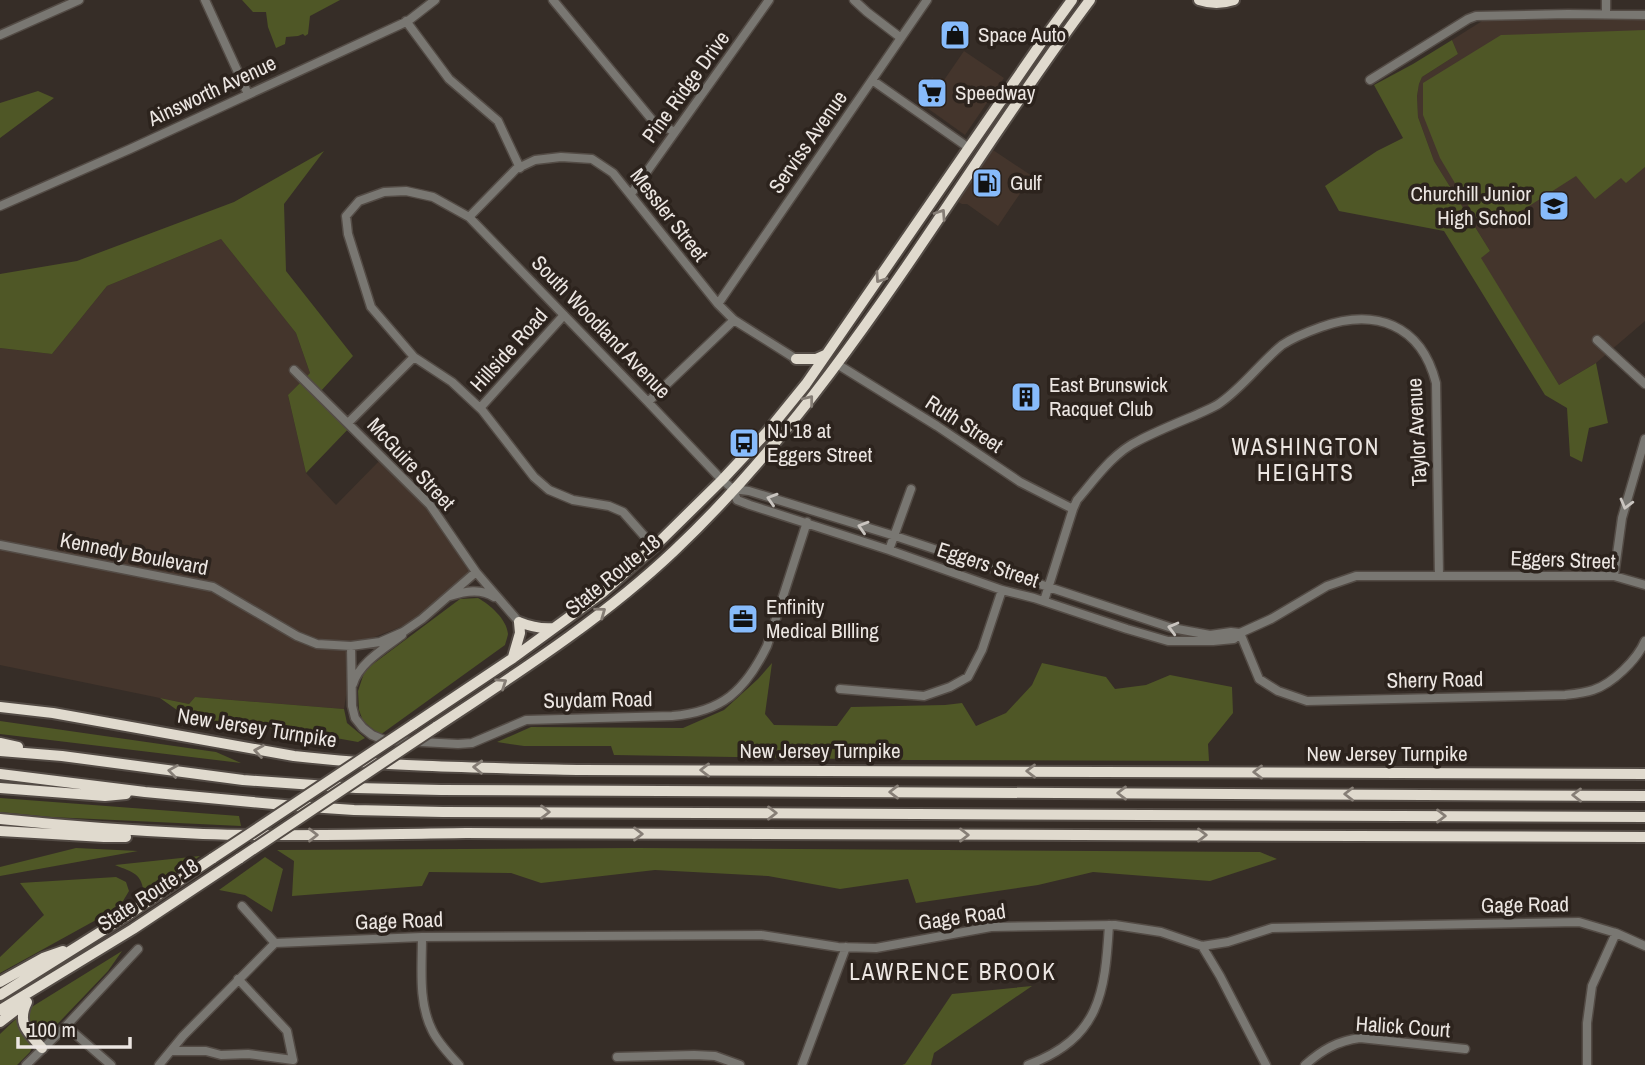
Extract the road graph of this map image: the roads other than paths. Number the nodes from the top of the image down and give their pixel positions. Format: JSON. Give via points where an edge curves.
{"nodes":[{"id":1,"x":79,"y":0,"type":"edge"},
{"id":2,"x":205,"y":0,"type":"edge"},
{"id":3,"x":435,"y":0,"type":"edge"},
{"id":4,"x":553,"y":0,"type":"edge"},
{"id":5,"x":769,"y":0,"type":"edge"},
{"id":6,"x":854,"y":0,"type":"edge"},
{"id":7,"x":927,"y":0,"type":"edge"},
{"id":8,"x":1072,"y":0,"type":"edge"},
{"id":9,"x":1090,"y":0,"type":"edge"},
{"id":10,"x":1199,"y":0,"type":"edge"},
{"id":11,"x":1234,"y":0,"type":"edge"},
{"id":12,"x":1606,"y":0,"type":"edge"},
{"id":13,"x":1606,"y":14,"type":"junction"},
{"id":14,"x":1645,"y":15,"type":"edge"},
{"id":15,"x":407,"y":21,"type":"junction"},
{"id":16,"x":0,"y":35,"type":"edge"},
{"id":17,"x":901,"y":38,"type":"junction"},
{"id":18,"x":872,"y":80,"type":"junction"},
{"id":19,"x":1370,"y":80,"type":"dead end"},
{"id":20,"x":248,"y":94,"type":"junction"},
{"id":21,"x":675,"y":132,"type":"junction"},
{"id":22,"x":969,"y":148,"type":"junction"},
{"id":23,"x":520,"y":168,"type":"junction"},
{"id":24,"x":631,"y":194,"type":"junction"},
{"id":25,"x":0,"y":206,"type":"edge"},
{"id":26,"x":469,"y":217,"type":"junction"},
{"id":27,"x":718,"y":304,"type":"junction"},
{"id":28,"x":564,"y":315,"type":"junction"},
{"id":29,"x":734,"y":320,"type":"junction"},
{"id":30,"x":1597,"y":340,"type":"dead end"},
{"id":31,"x":827,"y":353,"type":"junction"},
{"id":32,"x":414,"y":357,"type":"junction"},
{"id":33,"x":796,"y":359,"type":"junction"},
{"id":34,"x":838,"y":364,"type":"junction"},
{"id":35,"x":294,"y":370,"type":"dead end"},
{"id":36,"x":806,"y":384,"type":"junction"},
{"id":37,"x":1645,"y":384,"type":"edge"},
{"id":38,"x":649,"y":402,"type":"junction"},
{"id":39,"x":480,"y":408,"type":"junction"},
{"id":40,"x":348,"y":423,"type":"junction"},
{"id":41,"x":1645,"y":439,"type":"edge"},
{"id":42,"x":1641,"y":465,"type":"edge"},
{"id":43,"x":722,"y":480,"type":"junction"},
{"id":44,"x":733,"y":489,"type":"junction"},
{"id":45,"x":911,"y":489,"type":"dead end"},
{"id":46,"x":1073,"y":509,"type":"junction"},
{"id":47,"x":811,"y":511,"type":"junction"},
{"id":48,"x":806,"y":524,"type":"junction"},
{"id":49,"x":895,"y":537,"type":"junction"},
{"id":50,"x":0,"y":545,"type":"edge"},
{"id":51,"x":654,"y":547,"type":"junction"},
{"id":52,"x":889,"y":550,"type":"junction"},
{"id":53,"x":476,"y":572,"type":"junction"},
{"id":54,"x":1439,"y":576,"type":"junction"},
{"id":55,"x":1614,"y":576,"type":"junction"},
{"id":56,"x":1645,"y":585,"type":"edge"},
{"id":57,"x":1048,"y":587,"type":"junction"},
{"id":58,"x":1002,"y":590,"type":"junction"},
{"id":59,"x":447,"y":597,"type":"junction"},
{"id":60,"x":499,"y":600,"type":"junction"},
{"id":61,"x":1044,"y":601,"type":"junction"},
{"id":62,"x":1132,"y":615,"type":"junction"},
{"id":63,"x":422,"y":619,"type":"junction"},
{"id":64,"x":519,"y":622,"type":"junction"},
{"id":65,"x":553,"y":628,"type":"junction"},
{"id":66,"x":1127,"y":629,"type":"junction"},
{"id":67,"x":1240,"y":633,"type":"junction"},
{"id":68,"x":1645,"y":641,"type":"edge"},
{"id":69,"x":351,"y":646,"type":"junction"},
{"id":70,"x":513,"y":658,"type":"junction"},
{"id":71,"x":840,"y":689,"type":"dead end"},
{"id":72,"x":351,"y":690,"type":"junction"},
{"id":73,"x":0,"y":701,"type":"edge"},
{"id":74,"x":0,"y":707,"type":"edge"},
{"id":75,"x":53,"y":713,"type":"junction"},
{"id":76,"x":0,"y":743,"type":"edge"},
{"id":77,"x":0,"y":751,"type":"edge"},
{"id":78,"x":62,"y":756,"type":"junction"},
{"id":79,"x":0,"y":774,"type":"edge"},
{"id":80,"x":1645,"y":774,"type":"edge"},
{"id":81,"x":0,"y":788,"type":"edge"},
{"id":82,"x":145,"y":792,"type":"junction"},
{"id":83,"x":1645,"y":796,"type":"edge"},
{"id":84,"x":1645,"y":817,"type":"edge"},
{"id":85,"x":0,"y":819,"type":"edge"},
{"id":86,"x":0,"y":831,"type":"edge"},
{"id":87,"x":206,"y":834,"type":"junction"},
{"id":88,"x":1645,"y":837,"type":"edge"},
{"id":89,"x":242,"y":906,"type":"dead end"},
{"id":90,"x":1110,"y":925,"type":"junction"},
{"id":91,"x":1616,"y":933,"type":"junction"},
{"id":92,"x":422,"y":937,"type":"junction"},
{"id":93,"x":275,"y":943,"type":"junction"},
{"id":94,"x":110,"y":944,"type":"junction"},
{"id":95,"x":82,"y":945,"type":"junction"},
{"id":96,"x":1202,"y":946,"type":"junction"},
{"id":97,"x":1645,"y":946,"type":"edge"},
{"id":98,"x":846,"y":947,"type":"junction"},
{"id":99,"x":138,"y":949,"type":"dead end"},
{"id":100,"x":238,"y":979,"type":"junction"},
{"id":101,"x":0,"y":982,"type":"edge"},
{"id":102,"x":0,"y":995,"type":"edge"},
{"id":103,"x":28,"y":1002,"type":"junction"},
{"id":104,"x":0,"y":1010,"type":"edge"},
{"id":105,"x":0,"y":1022,"type":"edge"},
{"id":106,"x":65,"y":1026,"type":"junction"},
{"id":107,"x":43,"y":1048,"type":"junction"},
{"id":108,"x":1465,"y":1049,"type":"dead end"},
{"id":109,"x":171,"y":1051,"type":"junction"},
{"id":110,"x":617,"y":1057,"type":"dead end"},
{"id":111,"x":222,"y":1060,"type":"edge"},
{"id":112,"x":295,"y":1062,"type":"edge"},
{"id":113,"x":26,"y":1065,"type":"edge"},
{"id":114,"x":111,"y":1065,"type":"edge"},
{"id":115,"x":159,"y":1065,"type":"edge"},
{"id":116,"x":459,"y":1065,"type":"edge"},
{"id":117,"x":740,"y":1065,"type":"edge"},
{"id":118,"x":802,"y":1065,"type":"edge"},
{"id":119,"x":1028,"y":1065,"type":"edge"},
{"id":120,"x":1266,"y":1065,"type":"edge"},
{"id":121,"x":1304,"y":1065,"type":"edge"},
{"id":122,"x":1587,"y":1065,"type":"edge"}],
"edges":[{"from":1,"to":16,"type":"street"},
{"from":2,"to":20,"type":"street"},
{"from":3,"to":15,"type":"street","name":"Ainsworth Avenue"},
{"from":4,"to":21,"type":"street","via":[[653,121]]},
{"from":5,"to":21,"type":"street","name":"Pine Ridge Drive"},
{"from":6,"to":17,"type":"street"},
{"from":7,"to":17,"type":"street","name":"Serviss Avenue"},
{"from":8,"to":22,"type":"highway","name":"State Route 18"},
{"from":34,"to":9,"type":"highway","name":"State Route 18","one_way":true},
{"from":10,"to":11,"type":"highway"},
{"from":12,"to":13,"type":"street"},
{"from":13,"to":14,"type":"street"},
{"from":13,"to":19,"type":"street","via":[[1476,16]]},
{"from":15,"to":20,"type":"street","name":"Ainsworth Avenue"},
{"from":15,"to":23,"type":"street","via":[[449,79],[498,121]]},
{"from":17,"to":18,"type":"street","name":"Serviss Avenue"},
{"from":18,"to":22,"type":"street"},
{"from":18,"to":27,"type":"street","name":"Serviss Avenue"},
{"from":20,"to":25,"type":"street","name":"Ainsworth Avenue"},
{"from":21,"to":24,"type":"street","name":"Pine Ridge Drive"},
{"from":22,"to":31,"type":"highway","name":"State Route 18","one_way":true},
{"from":23,"to":24,"type":"street","name":"Messler Street","via":[[535,160],[592,159],[613,173]]},
{"from":23,"to":26,"type":"street","name":"Messler Street"},
{"from":24,"to":27,"type":"street","name":"Messler Street"},
{"from":26,"to":28,"type":"street","name":"South Woodland Avenue"},
{"from":26,"to":32,"type":"street","name":"South Woodland Avenue","via":[[433,197],[406,191],[384,192],[359,201],[346,216],[371,307]]},
{"from":27,"to":29,"type":"street","name":"Messler Street"},
{"from":28,"to":38,"type":"street","name":"South Woodland Avenue"},
{"from":28,"to":39,"type":"street","name":"Hillside Road"},
{"from":29,"to":33,"type":"street","name":"Messler Street"},
{"from":29,"to":38,"type":"street"},
{"from":30,"to":37,"type":"street"},
{"from":31,"to":33,"type":"highway","via":[[816,359]]},
{"from":31,"to":36,"type":"highway","name":"State Route 18"},
{"from":32,"to":39,"type":"street"},
{"from":32,"to":40,"type":"street"},
{"from":33,"to":36,"type":"highway"},
{"from":44,"to":34,"type":"highway","name":"State Route 18","one_way":true},
{"from":34,"to":46,"type":"street","name":"Ruth Street","via":[[1020,482]]},
{"from":35,"to":40,"type":"street","name":"McGuire Street"},
{"from":36,"to":43,"type":"highway","name":"State Route 18"},
{"from":38,"to":43,"type":"street","name":"South Woodland Avenue"},
{"from":39,"to":51,"type":"street","via":[[549,490],[623,512]]},
{"from":40,"to":53,"type":"street","name":"McGuire Street","via":[[430,505]]},
{"from":41,"to":42,"type":"street"},
{"from":42,"to":55,"type":"street","one_way":true,"via":[[1622,518]]},
{"from":43,"to":44,"type":"street","name":"Eggers Street"},
{"from":43,"to":51,"type":"highway","name":"State Route 18"},
{"from":47,"to":44,"type":"street","name":"Eggers Street","one_way":true},
{"from":44,"to":48,"type":"street","name":"Eggers Street","via":[[737,500]]},
{"from":94,"to":44,"type":"highway","name":"State Route 18","one_way":true,"bridge":true,"via":[[550,652],[674,551]]},
{"from":45,"to":49,"type":"street"},
{"from":46,"to":54,"type":"street","name":"Taylor Avenue","via":[[1118,453],[1217,405],[1283,345],[1332,323],[1373,319],[1402,328],[1433,371]]},
{"from":46,"to":57,"type":"street","name":"Taylor Avenue"},
{"from":47,"to":48,"type":"street","name":"Suydam Road"},
{"from":49,"to":47,"type":"street","name":"Eggers Street","one_way":true},
{"from":48,"to":52,"type":"street","name":"Eggers Street"},
{"from":48,"to":72,"type":"street","name":"Suydam Road","via":[[760,661],[741,687],[703,711],[526,720],[472,743],[445,744],[372,735],[355,718]]},
{"from":49,"to":52,"type":"street"},
{"from":49,"to":57,"type":"street","name":"Eggers Street"},
{"from":50,"to":69,"type":"street","name":"Kennedy Boulevard","via":[[213,587],[297,636],[317,644]]},
{"from":51,"to":65,"type":"highway","name":"State Route 18"},
{"from":52,"to":58,"type":"street","name":"Eggers Street"},
{"from":53,"to":59,"type":"street","name":"Kennedy Boulevard"},
{"from":53,"to":60,"type":"street","name":"McGuire Street"},
{"from":54,"to":55,"type":"street","name":"Eggers Street"},
{"from":54,"to":67,"type":"street","name":"Eggers Street","via":[[1356,576],[1327,586]]},
{"from":55,"to":56,"type":"street","name":"Eggers Street"},
{"from":57,"to":61,"type":"street","name":"Taylor Avenue"},
{"from":57,"to":62,"type":"street","name":"Eggers Street"},
{"from":58,"to":61,"type":"street","name":"Eggers Street"},
{"from":58,"to":71,"type":"street","via":[[968,677],[923,696]]},
{"from":59,"to":60,"type":"street","via":[[478,591]]},
{"from":59,"to":63,"type":"street","name":"Kennedy Boulevard"},
{"from":60,"to":64,"type":"street","name":"McGuire Street"},
{"from":61,"to":66,"type":"street","name":"Eggers Street"},
{"from":62,"to":66,"type":"street"},
{"from":67,"to":62,"type":"street","name":"Eggers Street","one_way":true,"via":[[1194,633]]},
{"from":63,"to":69,"type":"street","name":"Kennedy Boulevard","via":[[380,642]]},
{"from":63,"to":72,"type":"street","via":[[364,665]]},
{"from":64,"to":65,"type":"highway"},
{"from":64,"to":70,"type":"highway"},
{"from":65,"to":70,"type":"highway","name":"State Route 18"},
{"from":66,"to":67,"type":"street","name":"Eggers Street","via":[[1168,641],[1192,642],[1234,639]]},
{"from":67,"to":68,"type":"street","name":"Sherry Road","via":[[1259,679],[1307,701],[1565,695],[1594,690],[1624,671]]},
{"from":69,"to":72,"type":"street","name":"Suydam Road"},
{"from":70,"to":95,"type":"highway","name":"State Route 18","bridge":true},
{"from":73,"to":75,"type":"highway"},
{"from":74,"to":75,"type":"highway","name":"New Jersey Turnpike"},
{"from":80,"to":75,"type":"highway","name":"New Jersey Turnpike","one_way":true,"via":[[457,767],[294,756]]},
{"from":76,"to":78,"type":"highway"},
{"from":77,"to":78,"type":"highway","name":"New Jersey Turnpike"},
{"from":83,"to":78,"type":"highway","name":"New Jersey Turnpike","one_way":true,"via":[[368,789],[243,780]]},
{"from":79,"to":82,"type":"highway"},
{"from":81,"to":82,"type":"highway","via":[[105,796]]},
{"from":82,"to":84,"type":"highway","one_way":true,"via":[[307,807],[443,812]]},
{"from":85,"to":87,"type":"highway"},
{"from":86,"to":87,"type":"highway","via":[[104,837]]},
{"from":87,"to":88,"type":"highway","one_way":true},
{"from":89,"to":93,"type":"street"},
{"from":90,"to":96,"type":"street","name":"Gage Road","via":[[1161,932]]},
{"from":90,"to":98,"type":"street","name":"Gage Road","via":[[991,927],[876,948]]},
{"from":90,"to":119,"type":"street","via":[[1103,987],[1086,1026],[1059,1051]]},
{"from":91,"to":96,"type":"street","name":"Gage Road","via":[[1579,922],[1272,928]]},
{"from":91,"to":97,"type":"street","name":"Gage Road"},
{"from":91,"to":122,"type":"street","via":[[1592,986]]},
{"from":92,"to":93,"type":"street","name":"Gage Road"},
{"from":92,"to":98,"type":"street","name":"Gage Road","via":[[761,935]]},
{"from":92,"to":116,"type":"street","via":[[426,1017]]},
{"from":93,"to":100,"type":"street"},
{"from":94,"to":103,"type":"highway"},
{"from":94,"to":104,"type":"highway","name":"State Route 18"},
{"from":95,"to":101,"type":"highway","via":[[43,958]]},
{"from":95,"to":102,"type":"highway","name":"State Route 18"},
{"from":96,"to":120,"type":"street"},
{"from":98,"to":118,"type":"street"},
{"from":99,"to":106,"type":"street"},
{"from":100,"to":109,"type":"street"},
{"from":100,"to":112,"type":"street","via":[[287,1031]]},
{"from":103,"to":105,"type":"highway"},
{"from":103,"to":107,"type":"highway","via":[[23,1023]]},
{"from":106,"to":107,"type":"street"},
{"from":106,"to":114,"type":"street"},
{"from":107,"to":113,"type":"street"},
{"from":108,"to":121,"type":"street","name":"Halick Court","via":[[1360,1038],[1332,1045]]},
{"from":109,"to":111,"type":"street","via":[[206,1051]]},
{"from":109,"to":115,"type":"street"},
{"from":110,"to":117,"type":"street","via":[[715,1056]]},
{"from":111,"to":112,"type":"street","via":[[248,1054]]}]}
